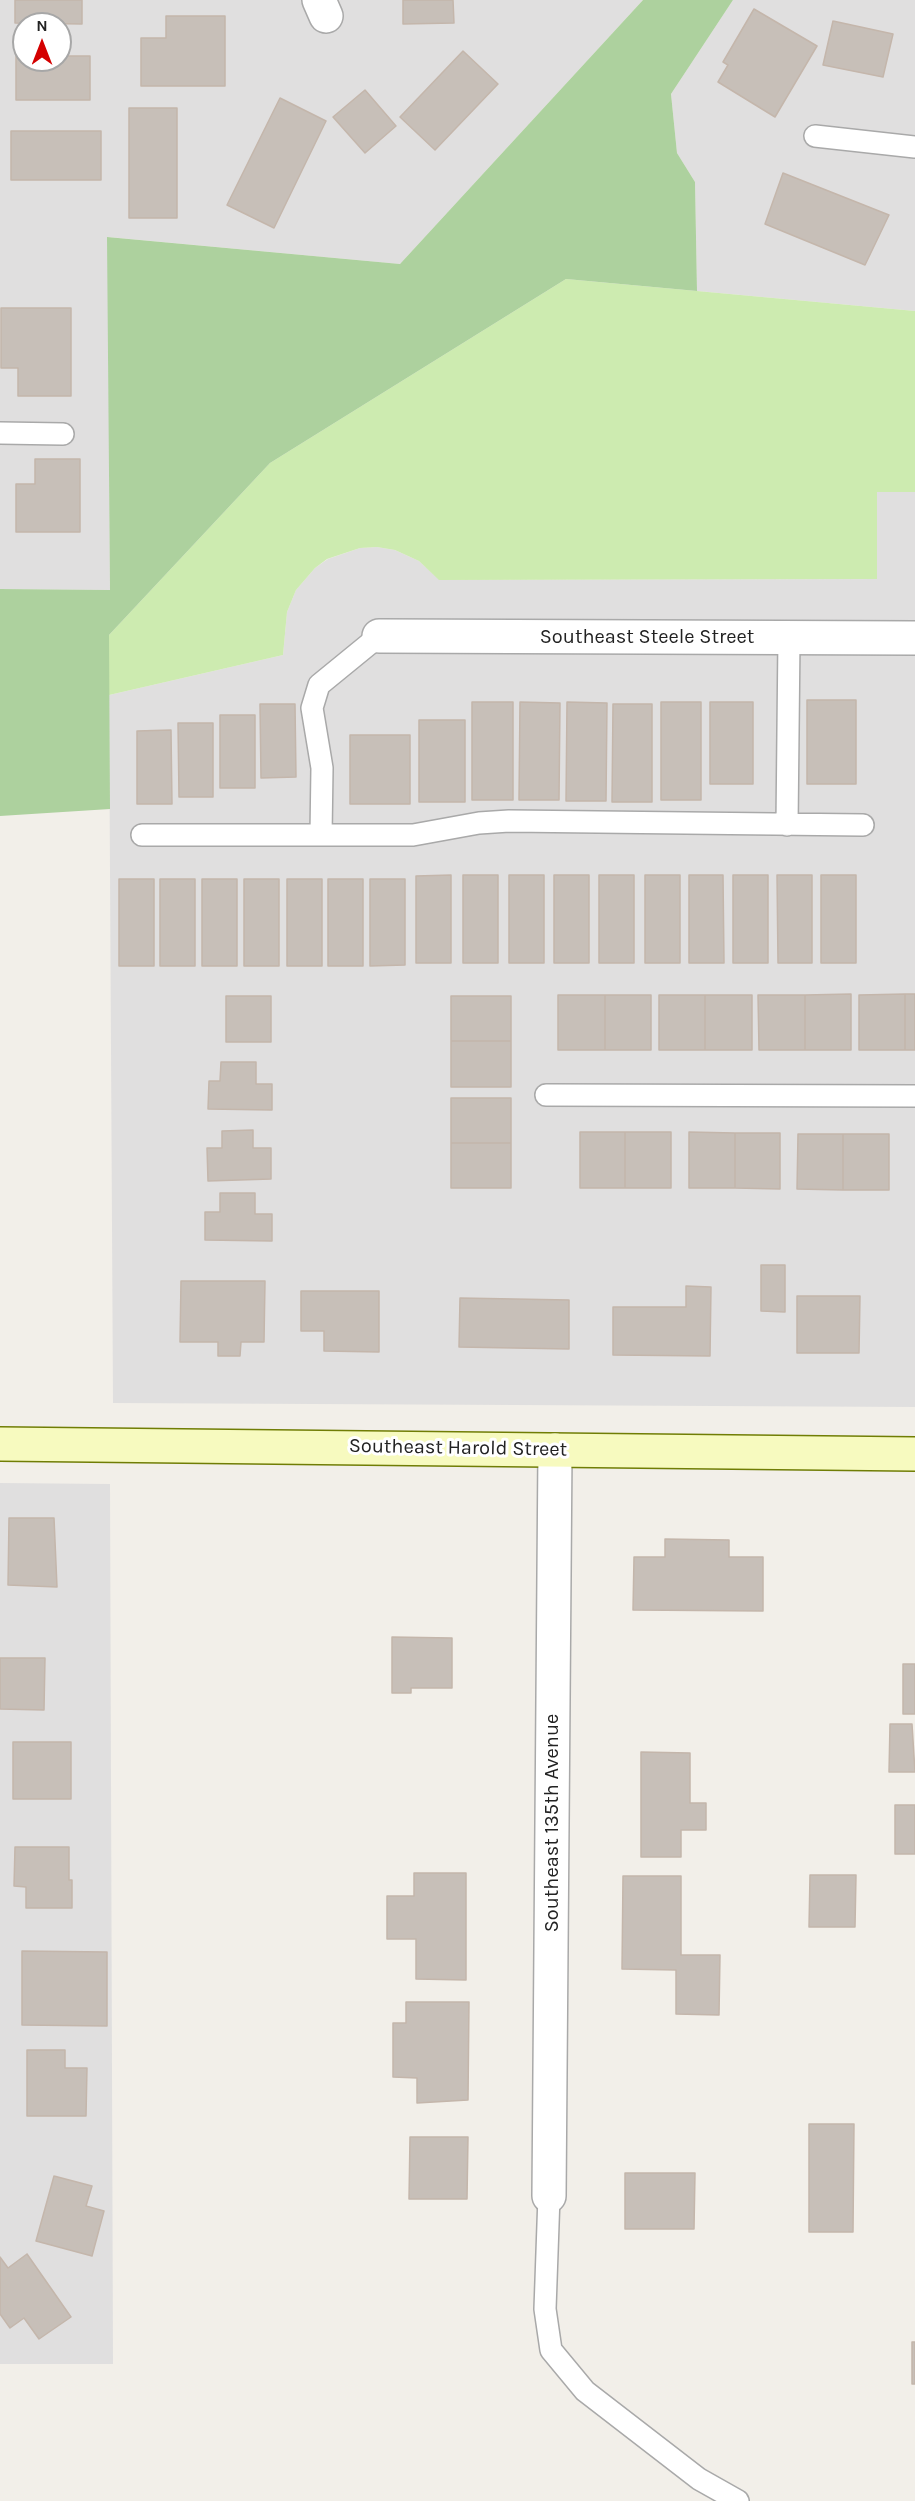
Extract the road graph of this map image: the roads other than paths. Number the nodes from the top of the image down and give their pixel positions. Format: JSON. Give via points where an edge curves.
{"nodes":[{"id":1,"x":815,"y":136,"type":"dead end"},
{"id":2,"x":915,"y":147,"type":"edge"},
{"id":3,"x":0,"y":433,"type":"edge"},
{"id":4,"x":63,"y":434,"type":"dead end"},
{"id":5,"x":379,"y":636,"type":"joint"},
{"id":6,"x":789,"y":638,"type":"junction"},
{"id":7,"x":915,"y":638,"type":"edge"},
{"id":8,"x":787,"y":825,"type":"junction"},
{"id":9,"x":863,"y":825,"type":"dead end"},
{"id":10,"x":142,"y":835,"type":"dead end"},
{"id":11,"x":321,"y":835,"type":"junction"},
{"id":12,"x":546,"y":1095,"type":"dead end"},
{"id":13,"x":915,"y":1096,"type":"edge"},
{"id":14,"x":0,"y":1444,"type":"edge"},
{"id":15,"x":555,"y":1450,"type":"junction"},
{"id":16,"x":915,"y":1454,"type":"edge"},
{"id":17,"x":549,"y":2196,"type":"joint"},
{"id":18,"x":738,"y":2501,"type":"edge"}],
"edges":[{"from":1,"to":2,"type":"lane"},
{"from":3,"to":4,"type":"lane"},
{"from":5,"to":6,"type":"street","name":"Southeast Steele Street"},
{"from":5,"to":11,"type":"lane","via":[[319,685],[312,708],[322,768]]},
{"from":6,"to":7,"type":"street","name":"Southeast Steele Street"},
{"from":6,"to":8,"type":"lane"},
{"from":8,"to":9,"type":"lane"},
{"from":8,"to":11,"type":"lane","via":[[509,821],[413,835]]},
{"from":10,"to":11,"type":"lane"},
{"from":12,"to":13,"type":"lane"},
{"from":14,"to":15,"type":"street","name":"Southeast Harold Street"},
{"from":15,"to":16,"type":"street","name":"Southeast Harold Street"},
{"from":15,"to":17,"type":"street","name":"Southeast 135th Avenue"},
{"from":17,"to":18,"type":"lane","via":[[544,2309],[551,2350],[585,2391],[699,2479]]}]}
